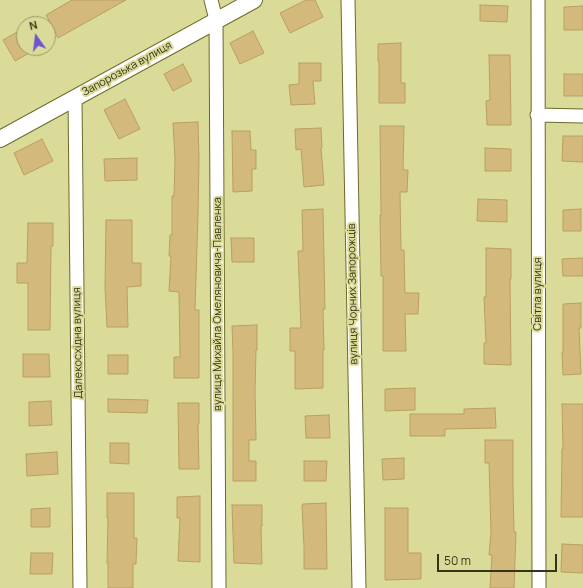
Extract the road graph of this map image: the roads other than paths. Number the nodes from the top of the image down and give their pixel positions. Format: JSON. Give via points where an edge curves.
{"nodes":[{"id":1,"x":211,"y":0,"type":"edge"},
{"id":2,"x":254,"y":0,"type":"edge"},
{"id":3,"x":348,"y":0,"type":"edge"},
{"id":4,"x":538,"y":0,"type":"edge"},
{"id":5,"x":216,"y":20,"type":"junction"},
{"id":6,"x":75,"y":98,"type":"junction"},
{"id":7,"x":537,"y":116,"type":"junction"},
{"id":8,"x":583,"y":116,"type":"edge"},
{"id":9,"x":0,"y":139,"type":"edge"},
{"id":10,"x":80,"y":588,"type":"edge"},
{"id":11,"x":219,"y":588,"type":"edge"},
{"id":12,"x":359,"y":588,"type":"edge"},
{"id":13,"x":539,"y":588,"type":"edge"}],
"edges":[{"from":1,"to":5,"type":"street","name":"вулиця Михайла Омеляновича-Павленка"},
{"from":2,"to":5,"type":"street","name":"Запорозька вулиця"},
{"from":3,"to":12,"type":"street","name":"вулиця Чорних Запорожців"},
{"from":4,"to":7,"type":"street","name":"Світла вулиця"},
{"from":5,"to":6,"type":"street","name":"Запорозька вулиця"},
{"from":5,"to":11,"type":"street","name":"вулиця Михайла Омеляновича-Павленка"},
{"from":6,"to":9,"type":"street","name":"Запорозька вулиця"},
{"from":6,"to":10,"type":"street","name":"Далекосхідна вулиця"},
{"from":7,"to":8,"type":"street"},
{"from":7,"to":13,"type":"street","name":"Світла вулиця"}]}
